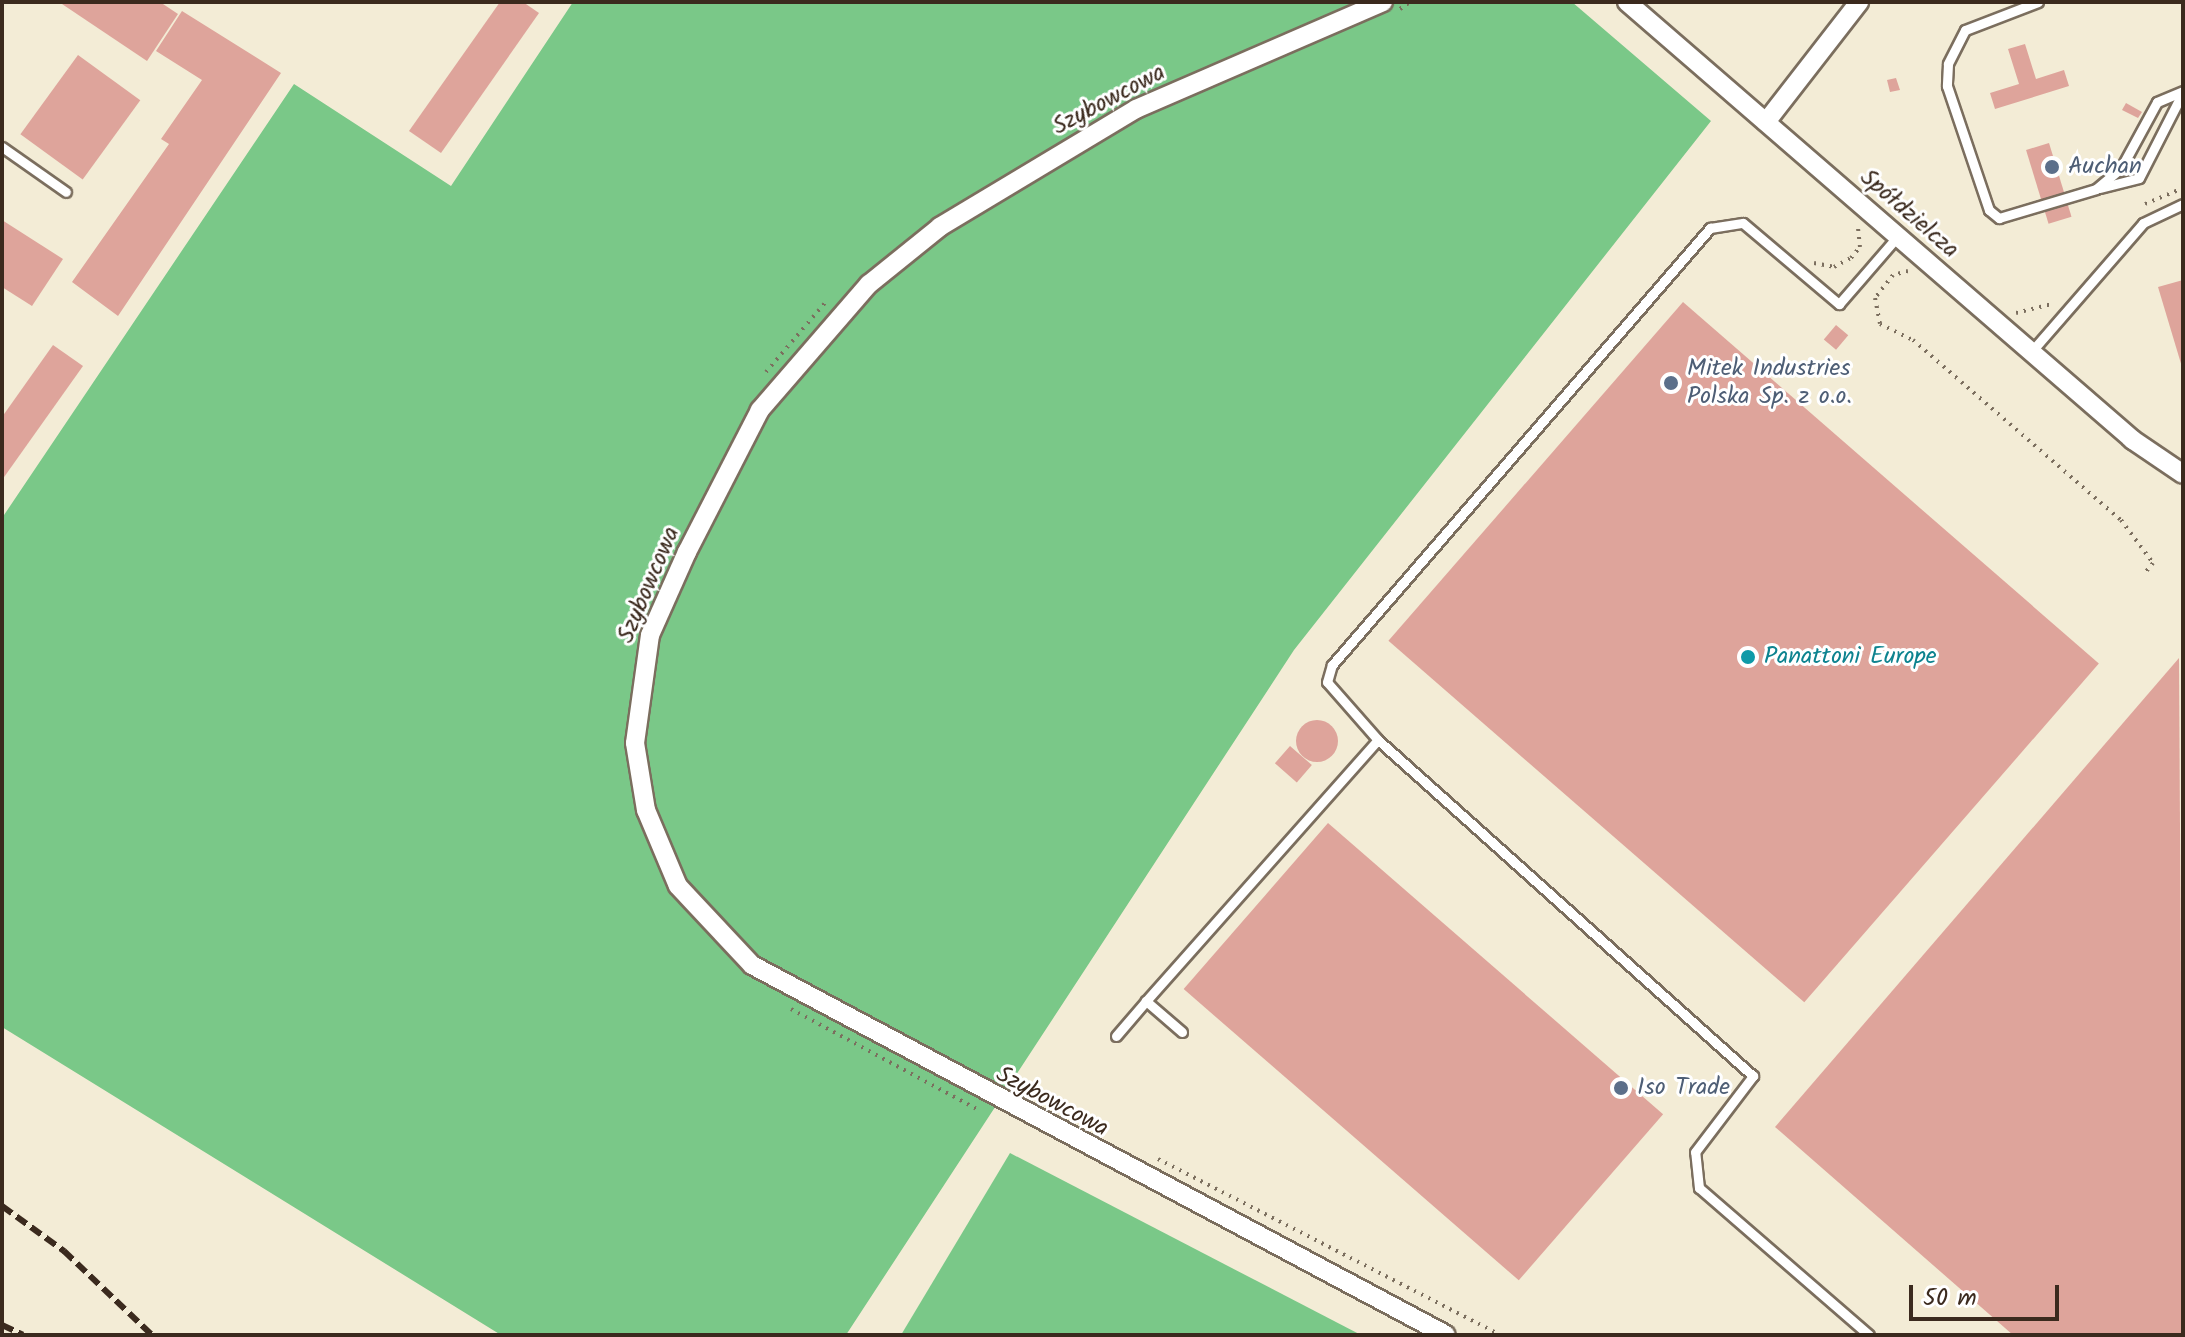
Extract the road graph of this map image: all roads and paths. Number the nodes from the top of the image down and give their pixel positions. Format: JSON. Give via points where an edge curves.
{"nodes":[{"id":1,"x":1410,"y":2,"type":"edge"},
{"id":2,"x":1627,"y":2,"type":"edge"},
{"id":3,"x":1859,"y":2,"type":"edge"},
{"id":4,"x":2038,"y":2,"type":"edge"},
{"id":5,"x":1389,"y":7,"type":"edge"},
{"id":6,"x":2183,"y":92,"type":"edge"},
{"id":7,"x":1766,"y":122,"type":"junction"},
{"id":8,"x":2,"y":147,"type":"edge"},
{"id":9,"x":2183,"y":188,"type":"edge"},
{"id":10,"x":2096,"y":189,"type":"junction"},
{"id":11,"x":66,"y":192,"type":"dead end"},
{"id":12,"x":2183,"y":204,"type":"edge"},
{"id":13,"x":2136,"y":211,"type":"dead end"},
{"id":14,"x":1852,"y":218,"type":"dead end"},
{"id":15,"x":1897,"y":237,"type":"junction"},
{"id":16,"x":1803,"y":258,"type":"dead end"},
{"id":17,"x":1920,"y":275,"type":"dead end"},
{"id":18,"x":835,"y":292,"type":"dead end"},
{"id":19,"x":2062,"y":293,"type":"dead end"},
{"id":20,"x":2009,"y":311,"type":"dead end"},
{"id":21,"x":2031,"y":352,"type":"junction"},
{"id":22,"x":757,"y":385,"type":"dead end"},
{"id":23,"x":2183,"y":474,"type":"edge"},
{"id":24,"x":2145,"y":573,"type":"dead end"},
{"id":25,"x":1378,"y":740,"type":"junction"},
{"id":26,"x":777,"y":1001,"type":"dead end"},
{"id":27,"x":1146,"y":1001,"type":"junction"},
{"id":28,"x":1182,"y":1032,"type":"dead end"},
{"id":29,"x":1116,"y":1036,"type":"dead end"},
{"id":30,"x":992,"y":1116,"type":"dead end"},
{"id":31,"x":1154,"y":1158,"type":"dead end"},
{"id":32,"x":1446,"y":1335,"type":"edge"},
{"id":33,"x":1501,"y":1335,"type":"edge"},
{"id":34,"x":1869,"y":1335,"type":"edge"}],
"edges":[{"from":1,"to":5,"type":"path"},
{"from":2,"to":7,"type":"street","name":"Spółdzielcza"},
{"from":3,"to":7,"type":"street"},
{"from":4,"to":10,"type":"lane","via":[[1965,30],[1950,55],[1947,86],[1989,210],[1999,218]]},
{"from":5,"to":32,"type":"street","name":"Szybowcowa","via":[[1136,109],[940,227],[869,284],[760,410],[687,552],[650,635],[635,743],[646,810],[678,886],[752,965]]},
{"from":6,"to":10,"type":"lane","via":[[2157,102],[2121,168]]},
{"from":6,"to":10,"type":"lane","via":[[2139,178]]},
{"from":7,"to":15,"type":"street","name":"Spółdzielcza"},
{"from":8,"to":11,"type":"lane"},
{"from":9,"to":13,"type":"path"},
{"from":12,"to":21,"type":"lane","via":[[2145,221]]},
{"from":14,"to":16,"type":"path","via":[[1861,239],[1851,258],[1834,267]]},
{"from":15,"to":21,"type":"street","name":"Spółdzielcza"},
{"from":15,"to":25,"type":"lane","via":[[1839,304],[1743,223],[1710,228],[1332,665],[1333,696]]},
{"from":17,"to":24,"type":"path","via":[[1902,270],[1878,293],[1880,324],[1913,340],[2121,520],[2153,563]]},
{"from":18,"to":22,"type":"path"},
{"from":19,"to":20,"type":"path","via":[[2033,313]]},
{"from":21,"to":23,"type":"street","name":"Spółdzielcza"},
{"from":25,"to":27,"type":"lane"},
{"from":25,"to":34,"type":"lane","via":[[1753,1076],[1695,1152],[1699,1188]]},
{"from":26,"to":30,"type":"path"},
{"from":27,"to":28,"type":"lane"},
{"from":27,"to":29,"type":"lane"},
{"from":31,"to":33,"type":"path"}]}
